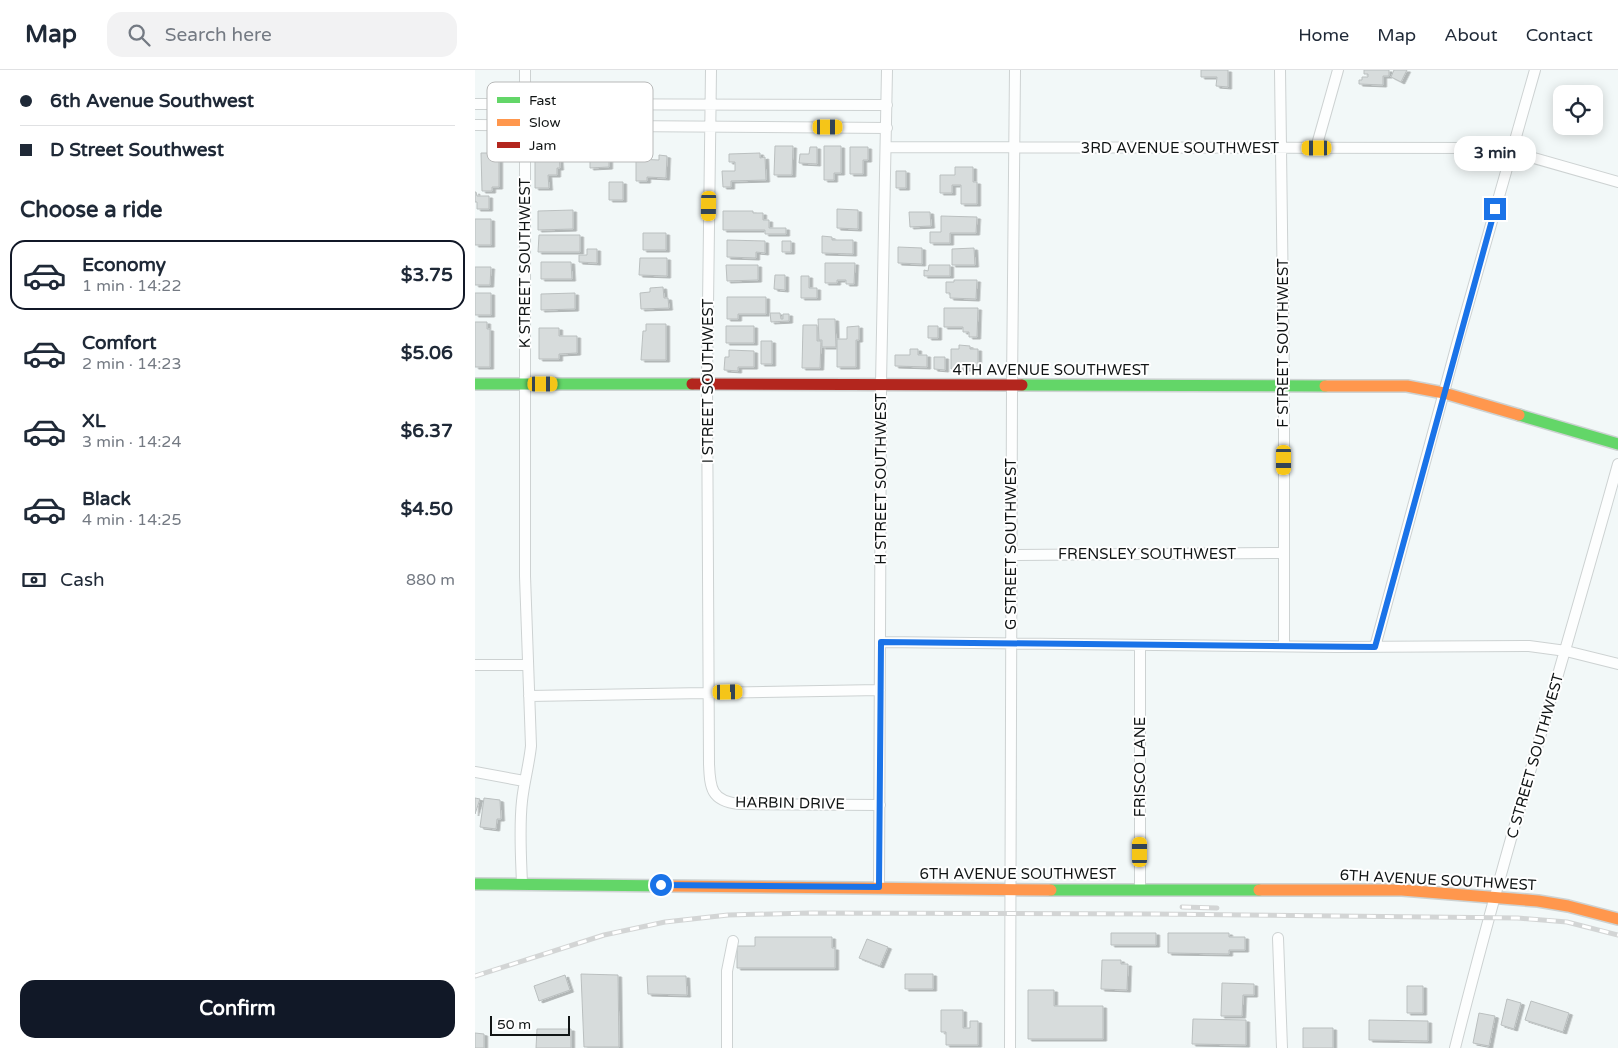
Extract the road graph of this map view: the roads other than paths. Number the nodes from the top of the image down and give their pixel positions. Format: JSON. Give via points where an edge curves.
{"nodes":[{"id":1,"x":711,"y":70,"type":"edge"},
{"id":2,"x":887,"y":70,"type":"edge"},
{"id":3,"x":1015,"y":70,"type":"edge"},
{"id":4,"x":1280,"y":70,"type":"edge"},
{"id":5,"x":1338,"y":70,"type":"edge"},
{"id":6,"x":1535,"y":70,"type":"edge"},
{"id":7,"x":653,"y":104,"type":"edge"},
{"id":8,"x":711,"y":104,"type":"junction"},
{"id":9,"x":887,"y":105,"type":"junction"},
{"id":10,"x":653,"y":126,"type":"edge"},
{"id":11,"x":710,"y":126,"type":"junction"},
{"id":12,"x":887,"y":128,"type":"junction"},
{"id":13,"x":887,"y":147,"type":"junction"},
{"id":14,"x":1015,"y":148,"type":"junction"},
{"id":15,"x":1317,"y":148,"type":"junction"},
{"id":16,"x":1281,"y":149,"type":"junction"},
{"id":17,"x":1511,"y":152,"type":"junction"},
{"id":18,"x":525,"y":162,"type":"edge"},
{"id":19,"x":1618,"y":182,"type":"edge"},
{"id":20,"x":475,"y":384,"type":"edge"},
{"id":21,"x":525,"y":384,"type":"junction"},
{"id":22,"x":707,"y":384,"type":"junction"},
{"id":23,"x":881,"y":384,"type":"junction"},
{"id":24,"x":1011,"y":385,"type":"junction"},
{"id":25,"x":1284,"y":385,"type":"junction"},
{"id":26,"x":1444,"y":393,"type":"junction"},
{"id":27,"x":1618,"y":444,"type":"edge"},
{"id":28,"x":1618,"y":464,"type":"edge"},
{"id":29,"x":1284,"y":553,"type":"junction"},
{"id":30,"x":1011,"y":554,"type":"junction"},
{"id":31,"x":881,"y":642,"type":"junction"},
{"id":32,"x":1011,"y":643,"type":"junction"},
{"id":33,"x":1140,"y":645,"type":"junction"},
{"id":34,"x":1283,"y":646,"type":"junction"},
{"id":35,"x":1375,"y":647,"type":"junction"},
{"id":36,"x":1566,"y":650,"type":"junction"},
{"id":37,"x":1618,"y":664,"type":"edge"},
{"id":38,"x":475,"y":665,"type":"edge"},
{"id":39,"x":528,"y":665,"type":"junction"},
{"id":40,"x":881,"y":690,"type":"junction"},
{"id":41,"x":709,"y":693,"type":"junction"},
{"id":42,"x":529,"y":696,"type":"junction"},
{"id":43,"x":475,"y":772,"type":"edge"},
{"id":44,"x":524,"y":781,"type":"junction"},
{"id":45,"x":880,"y":805,"type":"junction"},
{"id":46,"x":475,"y":884,"type":"edge"},
{"id":47,"x":522,"y":884,"type":"junction"},
{"id":48,"x":879,"y":887,"type":"junction"},
{"id":49,"x":1011,"y":890,"type":"junction"},
{"id":50,"x":1140,"y":890,"type":"junction"},
{"id":51,"x":1494,"y":898,"type":"junction"},
{"id":52,"x":1618,"y":919,"type":"edge"},
{"id":53,"x":1278,"y":938,"type":"dead end"},
{"id":54,"x":733,"y":941,"type":"dead end"},
{"id":55,"x":727,"y":1048,"type":"edge"},
{"id":56,"x":1010,"y":1048,"type":"edge"},
{"id":57,"x":1282,"y":1048,"type":"edge"},
{"id":58,"x":1455,"y":1048,"type":"edge"}],
"edges":[{"from":1,"to":8,"type":"street","name":"I STREET SOUTHWEST"},
{"from":2,"to":9,"type":"street","name":"H STREET SOUTHWEST"},
{"from":3,"to":14,"type":"street","name":"G STREET SOUTHWEST"},
{"from":4,"to":16,"type":"street","name":"F STREET SOUTHWEST"},
{"from":5,"to":15,"type":"street"},
{"from":6,"to":17,"type":"street"},
{"from":7,"to":8,"type":"street"},
{"from":8,"to":9,"type":"street"},
{"from":8,"to":11,"type":"street","name":"I STREET SOUTHWEST"},
{"from":9,"to":12,"type":"street","name":"H STREET SOUTHWEST"},
{"from":10,"to":11,"type":"street"},
{"from":11,"to":12,"type":"street"},
{"from":11,"to":22,"type":"street","name":"I STREET SOUTHWEST"},
{"from":12,"to":13,"type":"street","name":"H STREET SOUTHWEST"},
{"from":13,"to":14,"type":"street","name":"3RD AVENUE SOUTHWEST"},
{"from":13,"to":23,"type":"street","name":"H STREET SOUTHWEST"},
{"from":14,"to":16,"type":"street","name":"3RD AVENUE SOUTHWEST"},
{"from":14,"to":24,"type":"street","name":"G STREET SOUTHWEST"},
{"from":15,"to":16,"type":"street","name":"3RD AVENUE SOUTHWEST"},
{"from":15,"to":17,"type":"street","name":"3RD AVENUE SOUTHWEST","via":[[1499,148]]},
{"from":16,"to":25,"type":"street","name":"F STREET SOUTHWEST"},
{"from":17,"to":19,"type":"street","name":"3RD AVENUE SOUTHWEST"},
{"from":17,"to":26,"type":"street"},
{"from":18,"to":21,"type":"street","name":"K STREET SOUTHWEST"},
{"from":20,"to":21,"type":"street","name":"4TH AVENUE SOUTHWEST"},
{"from":21,"to":22,"type":"street","name":"4TH AVENUE SOUTHWEST"},
{"from":21,"to":39,"type":"street","name":"K STREET SOUTHWEST"},
{"from":22,"to":23,"type":"street","name":"4TH AVENUE SOUTHWEST"},
{"from":22,"to":41,"type":"street","name":"I STREET SOUTHWEST"},
{"from":23,"to":24,"type":"street","name":"4TH AVENUE SOUTHWEST"},
{"from":23,"to":31,"type":"street","name":"H STREET SOUTHWEST"},
{"from":24,"to":25,"type":"street","name":"4TH AVENUE SOUTHWEST"},
{"from":24,"to":30,"type":"street","name":"G STREET SOUTHWEST"},
{"from":25,"to":26,"type":"street","name":"4TH AVENUE SOUTHWEST","via":[[1407,386]]},
{"from":25,"to":29,"type":"street","name":"F STREET SOUTHWEST"},
{"from":26,"to":27,"type":"street","name":"4TH AVENUE SOUTHWEST"},
{"from":26,"to":35,"type":"street"},
{"from":28,"to":36,"type":"street","name":"C STREET SOUTHWEST"},
{"from":29,"to":30,"type":"street","name":"FRENSLEY SOUTHWEST"},
{"from":29,"to":34,"type":"street","name":"F STREET SOUTHWEST"},
{"from":30,"to":32,"type":"street","name":"G STREET SOUTHWEST"},
{"from":31,"to":32,"type":"street"},
{"from":31,"to":40,"type":"street","name":"H STREET SOUTHWEST"},
{"from":32,"to":33,"type":"street"},
{"from":32,"to":49,"type":"street","name":"G STREET SOUTHWEST"},
{"from":33,"to":34,"type":"street"},
{"from":33,"to":50,"type":"street","name":"FRISCO LANE"},
{"from":34,"to":35,"type":"street"},
{"from":35,"to":36,"type":"street","via":[[1529,646]]},
{"from":36,"to":37,"type":"street"},
{"from":36,"to":51,"type":"street","name":"C STREET SOUTHWEST"},
{"from":38,"to":39,"type":"street"},
{"from":39,"to":42,"type":"street","name":"K STREET SOUTHWEST"},
{"from":40,"to":41,"type":"street"},
{"from":40,"to":45,"type":"street","name":"H STREET SOUTHWEST"},
{"from":41,"to":42,"type":"street"},
{"from":41,"to":45,"type":"street","name":"HARBIN DRIVE","via":[[710,787],[721,800],[739,804]]},
{"from":42,"to":44,"type":"street","via":[[531,746]]},
{"from":43,"to":44,"type":"street"},
{"from":44,"to":47,"type":"street","via":[[520,830]]},
{"from":45,"to":48,"type":"street","name":"H STREET SOUTHWEST"},
{"from":46,"to":47,"type":"street","name":"6TH AVENUE SOUTHWEST"},
{"from":47,"to":48,"type":"street","name":"6TH AVENUE SOUTHWEST"},
{"from":48,"to":49,"type":"street","name":"6TH AVENUE SOUTHWEST"},
{"from":49,"to":50,"type":"street","name":"6TH AVENUE SOUTHWEST"},
{"from":49,"to":56,"type":"street","name":"G STREET SOUTHWEST"},
{"from":50,"to":51,"type":"street","name":"6TH AVENUE SOUTHWEST","via":[[1402,890]]},
{"from":51,"to":52,"type":"street","name":"6TH AVENUE SOUTHWEST","via":[[1568,906]]},
{"from":51,"to":58,"type":"street","name":"C STREET SOUTHWEST"},
{"from":53,"to":57,"type":"street"},
{"from":54,"to":55,"type":"street","via":[[727,971]]}]}
